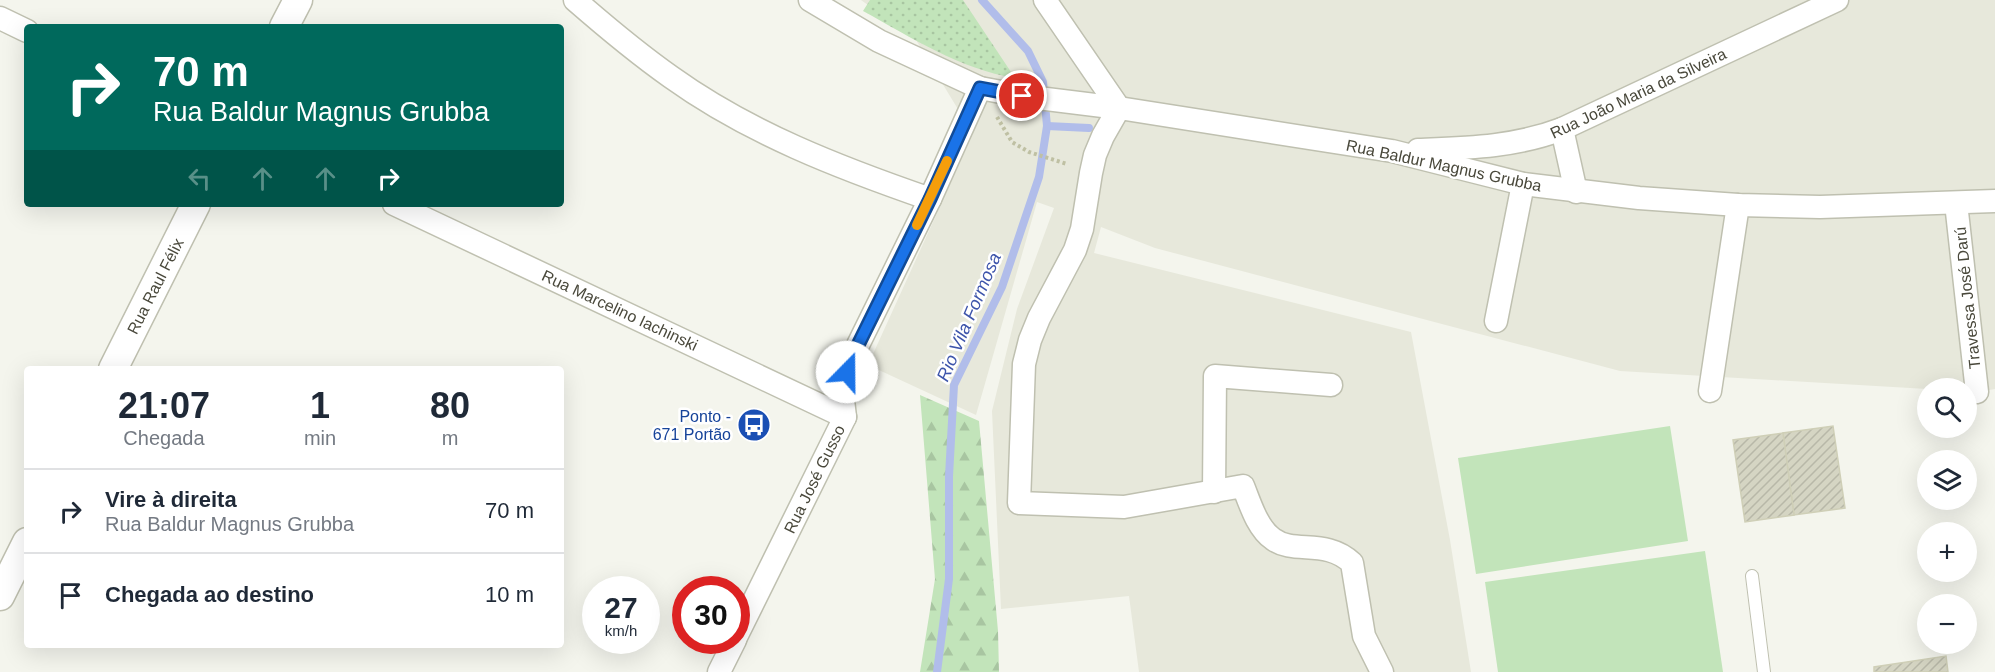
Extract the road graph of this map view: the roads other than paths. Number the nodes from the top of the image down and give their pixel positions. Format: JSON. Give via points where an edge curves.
{"nodes":[{"id":1,"x":298,"y":0,"type":"edge"},
{"id":2,"x":575,"y":0,"type":"edge"},
{"id":3,"x":810,"y":0,"type":"edge"},
{"id":4,"x":1045,"y":0,"type":"edge"},
{"id":5,"x":1837,"y":0,"type":"edge"},
{"id":6,"x":0,"y":18,"type":"edge"},
{"id":7,"x":286,"y":24,"type":"edge"},
{"id":8,"x":24,"y":30,"type":"edge"},
{"id":9,"x":980,"y":88,"type":"junction"},
{"id":10,"x":1119,"y":108,"type":"junction"},
{"id":11,"x":1562,"y":129,"type":"junction"},
{"id":12,"x":1392,"y":150,"type":"junction"},
{"id":13,"x":1523,"y":184,"type":"junction"},
{"id":14,"x":1576,"y":192,"type":"junction"},
{"id":15,"x":930,"y":199,"type":"junction"},
{"id":16,"x":1995,"y":201,"type":"edge"},
{"id":17,"x":1956,"y":203,"type":"junction"},
{"id":18,"x":1738,"y":205,"type":"junction"},
{"id":19,"x":194,"y":207,"type":"edge"},
{"id":20,"x":400,"y":207,"type":"edge"},
{"id":21,"x":1496,"y":321,"type":"dead end"},
{"id":22,"x":115,"y":366,"type":"edge"},
{"id":23,"x":1975,"y":378,"type":"edge"},
{"id":24,"x":1331,"y":385,"type":"dead end"},
{"id":25,"x":1710,"y":391,"type":"dead end"},
{"id":26,"x":845,"y":417,"type":"junction"},
{"id":27,"x":1214,"y":492,"type":"junction"},
{"id":28,"x":24,"y":548,"type":"edge"},
{"id":29,"x":1752,"y":576,"type":"dead end"},
{"id":30,"x":0,"y":596,"type":"edge"},
{"id":31,"x":750,"y":610,"type":"edge"},
{"id":32,"x":728,"y":654,"type":"edge"},
{"id":33,"x":719,"y":672,"type":"edge"},
{"id":34,"x":1382,"y":672,"type":"edge"},
{"id":35,"x":1764,"y":672,"type":"edge"}],
"edges":[{"from":1,"to":7,"type":"street"},
{"from":2,"to":15,"type":"street","via":[[672,78],[734,115],[855,173]]},
{"from":3,"to":9,"type":"street","name":"Rua Baldur Magnus Grubba","via":[[879,41]]},
{"from":4,"to":10,"type":"street"},
{"from":5,"to":11,"type":"street","name":"Rua João Maria da Silveira"},
{"from":6,"to":8,"type":"street"},
{"from":9,"to":10,"type":"street","name":"Rua Baldur Magnus Grubba"},
{"from":9,"to":15,"type":"street","name":"Rua José Gusso"},
{"from":10,"to":12,"type":"street","name":"Rua Baldur Magnus Grubba"},
{"from":10,"to":27,"type":"street","via":[[1095,155],[1075,250],[1030,340],[1024,364],[1019,503],[1124,507]]},
{"from":11,"to":12,"type":"street","name":"Rua João Maria da Silveira","via":[[1502,144]]},
{"from":11,"to":14,"type":"street"},
{"from":12,"to":13,"type":"street","name":"Rua Baldur Magnus Grubba"},
{"from":13,"to":14,"type":"street","name":"Rua Baldur Magnus Grubba"},
{"from":13,"to":21,"type":"street"},
{"from":14,"to":18,"type":"street","name":"Rua Baldur Magnus Grubba"},
{"from":15,"to":26,"type":"street","name":"Rua José Gusso","via":[[847,372]]},
{"from":16,"to":17,"type":"street","name":"Rua Baldur Magnus Grubba"},
{"from":17,"to":18,"type":"street","name":"Rua Baldur Magnus Grubba"},
{"from":17,"to":23,"type":"street","name":"Travessa José Darú"},
{"from":18,"to":25,"type":"street"},
{"from":19,"to":22,"type":"street","name":"Rua Raul Félix"},
{"from":20,"to":26,"type":"street","name":"Rua Marcelino Iachinski"},
{"from":24,"to":27,"type":"street","via":[[1215,376]]},
{"from":26,"to":31,"type":"street","name":"Rua José Gusso"},
{"from":27,"to":34,"type":"street","via":[[1242,486],[1262,528],[1274,540],[1333,550],[1352,563],[1364,636]]},
{"from":28,"to":30,"type":"street"},
{"from":29,"to":35,"type":"lane"},
{"from":32,"to":33,"type":"street","name":"Rua José Gusso"}]}
